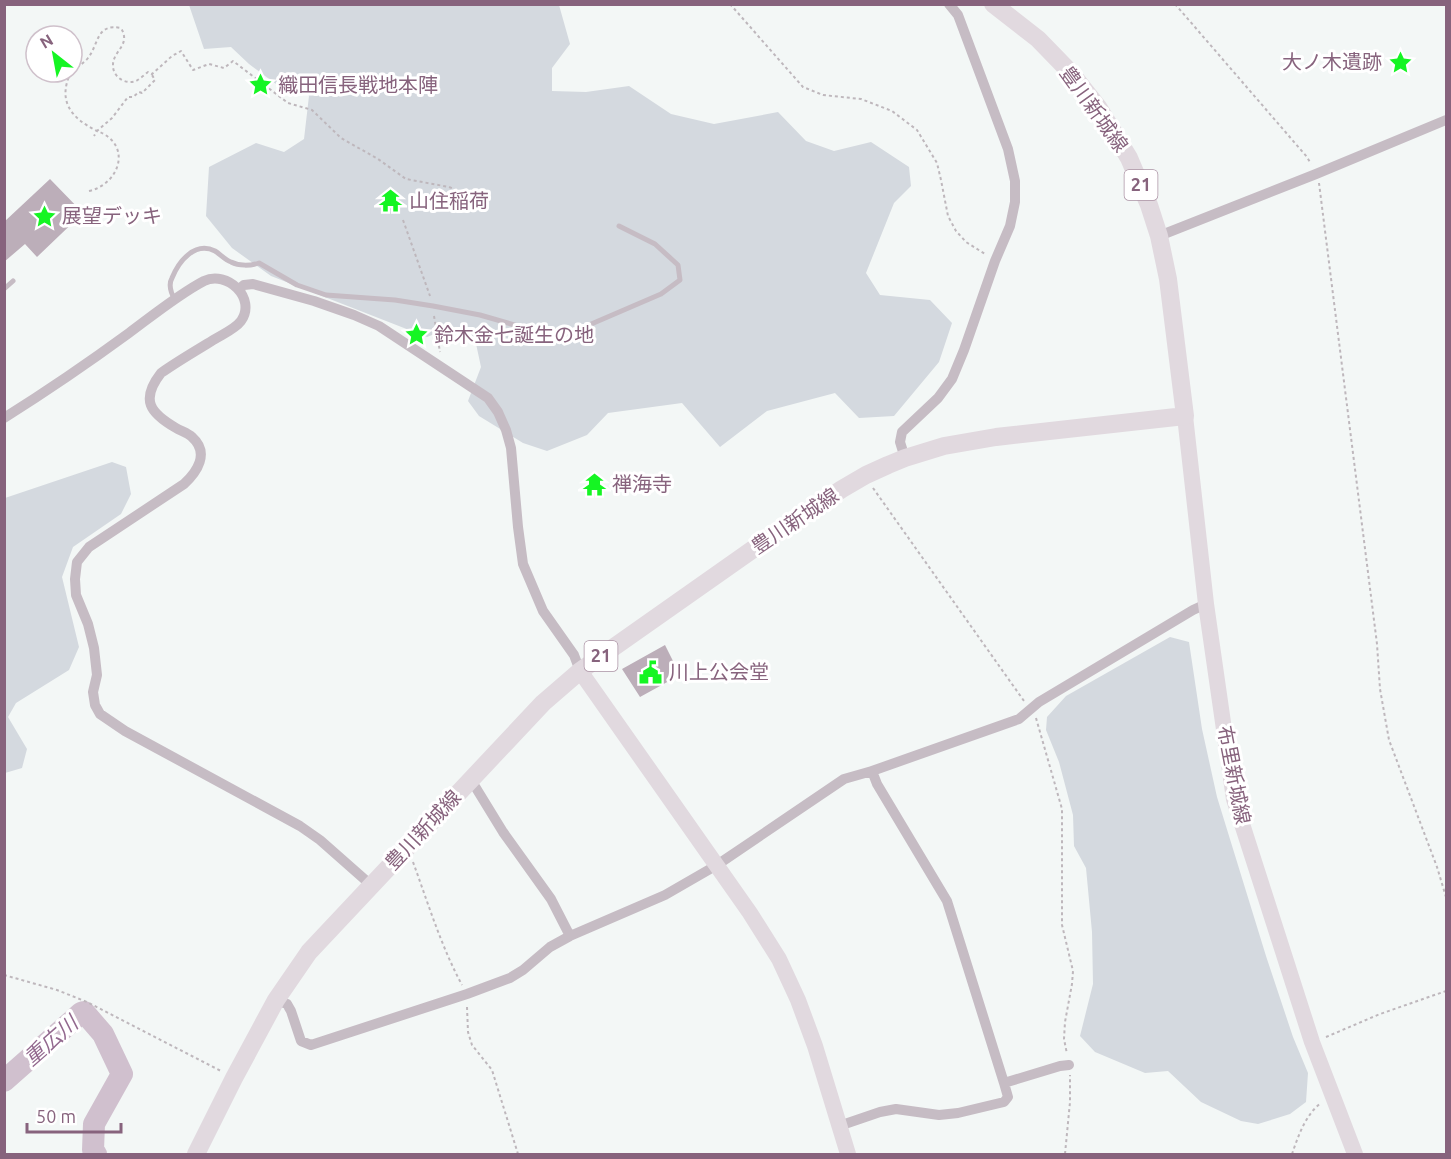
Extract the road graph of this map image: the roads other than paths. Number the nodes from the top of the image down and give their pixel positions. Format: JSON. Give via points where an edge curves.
{"nodes":[{"id":1,"x":949,"y":4,"type":"edge"},
{"id":2,"x":993,"y":4,"type":"edge"},
{"id":3,"x":1446,"y":120,"type":"edge"},
{"id":4,"x":620,"y":226,"type":"dead end"},
{"id":5,"x":1159,"y":236,"type":"junction"},
{"id":6,"x":13,"y":281,"type":"dead end"},
{"id":7,"x":4,"y":289,"type":"edge"},
{"id":8,"x":239,"y":289,"type":"junction"},
{"id":9,"x":175,"y":300,"type":"junction"},
{"id":10,"x":1185,"y":416,"type":"junction"},
{"id":11,"x":4,"y":418,"type":"edge"},
{"id":12,"x":905,"y":458,"type":"junction"},
{"id":13,"x":1206,"y":604,"type":"junction"},
{"id":14,"x":580,"y":671,"type":"junction"},
{"id":15,"x":872,"y":771,"type":"junction"},
{"id":16,"x":469,"y":780,"type":"junction"},
{"id":17,"x":717,"y":866,"type":"junction"},
{"id":18,"x":371,"y":885,"type":"junction"},
{"id":19,"x":570,"y":936,"type":"junction"},
{"id":20,"x":276,"y":1000,"type":"junction"},
{"id":21,"x":1069,"y":1065,"type":"road end"},
{"id":22,"x":1004,"y":1083,"type":"junction"},
{"id":23,"x":840,"y":1126,"type":"junction"},
{"id":24,"x":196,"y":1155,"type":"edge"},
{"id":25,"x":848,"y":1155,"type":"edge"},
{"id":26,"x":1355,"y":1155,"type":"edge"}],
"edges":[{"from":1,"to":12,"type":"street","via":[[958,15],[1008,149],[1015,202],[1010,226],[952,379],[902,432],[900,442]]},
{"from":2,"to":5,"type":"main road","name":"豊川新城線","number":"21","via":[[1038,39],[1098,107],[1129,158]]},
{"from":3,"to":5,"type":"street"},
{"from":4,"to":9,"type":"lane","via":[[655,244],[678,265],[680,280],[661,294],[575,331],[542,333],[433,306],[326,295],[297,285],[259,263],[250,266],[230,262],[203,248],[185,257],[171,279]]},
{"from":5,"to":10,"type":"main road","name":"豊川新城線","number":"21"},
{"from":6,"to":7,"type":"lane"},
{"from":8,"to":9,"type":"street","via":[[230,281],[206,280]]},
{"from":8,"to":14,"type":"street","via":[[253,284],[354,315],[378,326],[488,398],[512,448],[523,564],[543,611],[574,655]]},
{"from":8,"to":18,"type":"street","via":[[245,312],[240,321],[161,373],[150,392],[150,404],[156,415],[192,437],[198,445],[201,454],[195,474],[89,547],[77,562],[76,595],[94,648],[95,705],[100,714],[125,731],[300,826]]},
{"from":9,"to":11,"type":"street"},
{"from":10,"to":12,"type":"main road","name":"豊川新城線","number":"21","via":[[996,437]]},
{"from":10,"to":13,"type":"main road","name":"布里新城線"},
{"from":12,"to":14,"type":"main road","name":"豊川新城線","number":"21","via":[[842,489]]},
{"from":13,"to":15,"type":"street","via":[[1039,702],[1019,719]]},
{"from":13,"to":26,"type":"main road","name":"布里新城線","via":[[1234,799],[1312,1042]]},
{"from":14,"to":16,"type":"main road","name":"豊川新城線","number":"21","via":[[543,703]]},
{"from":14,"to":17,"type":"main road"},
{"from":15,"to":17,"type":"street","via":[[844,779]]},
{"from":15,"to":22,"type":"street","via":[[946,901]]},
{"from":16,"to":18,"type":"main road","name":"豊川新城線","number":"21"},
{"from":16,"to":19,"type":"street","via":[[550,899]]},
{"from":17,"to":19,"type":"street","via":[[665,895]]},
{"from":17,"to":23,"type":"main road","via":[[784,969],[815,1046]]},
{"from":18,"to":20,"type":"main road","name":"豊川新城線","number":"21","via":[[309,952]]},
{"from":19,"to":20,"type":"street","via":[[510,978],[311,1045],[302,1041],[287,1004]]},
{"from":20,"to":24,"type":"main road","name":"豊川新城線","number":"21"},
{"from":21,"to":22,"type":"street"},
{"from":22,"to":23,"type":"street","via":[[1008,1097],[1004,1102],[939,1115],[896,1109]]},
{"from":23,"to":25,"type":"main road"}]}
